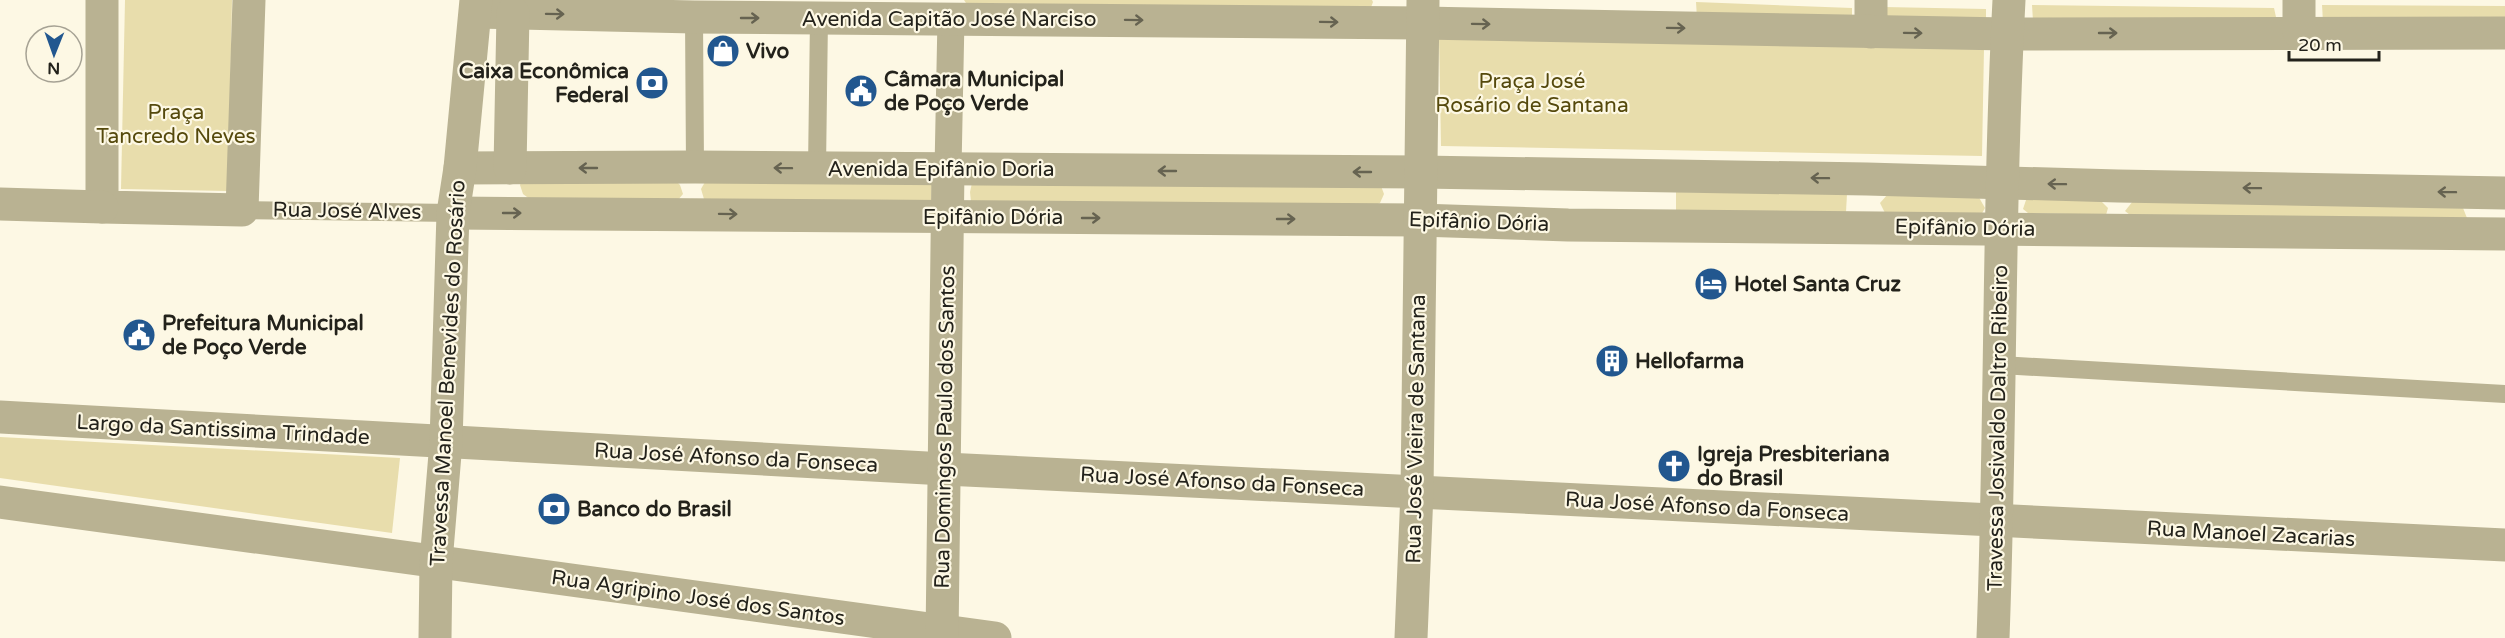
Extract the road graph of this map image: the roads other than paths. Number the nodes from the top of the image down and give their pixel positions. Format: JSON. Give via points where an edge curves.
{"nodes":[{"id":1,"x":102,"y":0,"type":"edge"},
{"id":2,"x":249,"y":0,"type":"edge"},
{"id":3,"x":1870,"y":0,"type":"edge"},
{"id":4,"x":2009,"y":0,"type":"edge"},
{"id":5,"x":2299,"y":0,"type":"edge"},
{"id":6,"x":476,"y":6,"type":"edge"},
{"id":7,"x":694,"y":9,"type":"edge"},
{"id":8,"x":952,"y":9,"type":"edge"},
{"id":9,"x":1423,"y":12,"type":"edge"},
{"id":10,"x":513,"y":13,"type":"junction"},
{"id":11,"x":819,"y":18,"type":"junction"},
{"id":12,"x":1871,"y":32,"type":"junction"},
{"id":13,"x":2299,"y":32,"type":"junction"},
{"id":14,"x":2505,"y":33,"type":"edge"},
{"id":15,"x":2007,"y":34,"type":"junction"},
{"id":16,"x":695,"y":167,"type":"junction"},
{"id":17,"x":460,"y":168,"type":"junction"},
{"id":18,"x":510,"y":168,"type":"junction"},
{"id":19,"x":817,"y":168,"type":"junction"},
{"id":20,"x":948,"y":169,"type":"junction"},
{"id":21,"x":1421,"y":172,"type":"junction"},
{"id":22,"x":1867,"y":178,"type":"junction"},
{"id":23,"x":2003,"y":183,"type":"junction"},
{"id":24,"x":2118,"y":186,"type":"junction"},
{"id":25,"x":2496,"y":192,"type":"edge"},
{"id":26,"x":0,"y":204,"type":"edge"},
{"id":27,"x":102,"y":207,"type":"junction"},
{"id":28,"x":242,"y":210,"type":"junction"},
{"id":29,"x":453,"y":213,"type":"junction"},
{"id":30,"x":695,"y":214,"type":"junction"},
{"id":31,"x":947,"y":216,"type":"junction"},
{"id":32,"x":1419,"y":220,"type":"junction"},
{"id":33,"x":1865,"y":227,"type":"junction"},
{"id":34,"x":2002,"y":228,"type":"junction"},
{"id":35,"x":2117,"y":230,"type":"junction"},
{"id":36,"x":2494,"y":234,"type":"edge"},
{"id":37,"x":2001,"y":364,"type":"junction"},
{"id":38,"x":2505,"y":394,"type":"edge"},
{"id":39,"x":0,"y":417,"type":"edge"},
{"id":40,"x":446,"y":442,"type":"junction"},
{"id":41,"x":945,"y":469,"type":"junction"},
{"id":42,"x":1417,"y":492,"type":"junction"},
{"id":43,"x":0,"y":502,"type":"edge"},
{"id":44,"x":1997,"y":522,"type":"junction"},
{"id":45,"x":2505,"y":545,"type":"edge"},
{"id":46,"x":436,"y":562,"type":"junction"},
{"id":47,"x":942,"y":634,"type":"edge"},
{"id":48,"x":435,"y":638,"type":"edge"},
{"id":49,"x":995,"y":638,"type":"edge"},
{"id":50,"x":1411,"y":638,"type":"edge"},
{"id":51,"x":1993,"y":638,"type":"edge"}],
"edges":[{"from":1,"to":27,"type":"street"},
{"from":2,"to":28,"type":"street"},
{"from":3,"to":12,"type":"street"},
{"from":4,"to":15,"type":"street","name":"Travessa Josivaldo Daltro Ribeiro"},
{"from":5,"to":13,"type":"street"},
{"from":6,"to":10,"type":"street","name":"Avenida Capitão José Narciso"},
{"from":6,"to":17,"type":"street","name":"Travessa Manoel Benevides do Rosário"},
{"from":10,"to":7,"type":"street","name":"Avenida Capitão José Narciso","one_way":true},
{"from":7,"to":11,"type":"street","name":"Avenida Capitão José Narciso","one_way":true},
{"from":7,"to":16,"type":"lane"},
{"from":8,"to":9,"type":"street","name":"Avenida Capitão José Narciso","one_way":true},
{"from":8,"to":11,"type":"street","name":"Avenida Capitão José Narciso"},
{"from":8,"to":20,"type":"street"},
{"from":9,"to":12,"type":"street","name":"Avenida Capitão José Narciso","one_way":true},
{"from":9,"to":21,"type":"street"},
{"from":10,"to":18,"type":"street"},
{"from":11,"to":19,"type":"lane"},
{"from":12,"to":15,"type":"street","name":"Avenida Capitão José Narciso","one_way":true},
{"from":13,"to":14,"type":"street","name":"Avenida Capitão José Narciso"},
{"from":15,"to":13,"type":"street","name":"Avenida Capitão José Narciso","one_way":true},
{"from":15,"to":23,"type":"street","name":"Travessa Josivaldo Daltro Ribeiro"},
{"from":16,"to":18,"type":"street","name":"Avenida Epifânio Doria","one_way":true},
{"from":19,"to":16,"type":"street","name":"Avenida Epifânio Doria","one_way":true},
{"from":16,"to":30,"type":"street"},
{"from":17,"to":18,"type":"street","name":"Avenida Epifânio Doria"},
{"from":17,"to":29,"type":"street","name":"Travessa Manoel Benevides do Rosário"},
{"from":19,"to":20,"type":"street","name":"Avenida Epifânio Doria"},
{"from":21,"to":20,"type":"street","name":"Avenida Epifânio Doria","one_way":true},
{"from":20,"to":31,"type":"street","name":"Rua Domingos Paulo dos Santos"},
{"from":22,"to":21,"type":"street","one_way":true},
{"from":21,"to":32,"type":"street"},
{"from":22,"to":23,"type":"street"},
{"from":22,"to":33,"type":"street"},
{"from":24,"to":23,"type":"street","one_way":true},
{"from":23,"to":34,"type":"street","name":"Travessa Josivaldo Daltro Ribeiro"},
{"from":25,"to":24,"type":"street","one_way":true},
{"from":24,"to":35,"type":"street"},
{"from":25,"to":36,"type":"street"},
{"from":26,"to":27,"type":"street"},
{"from":27,"to":28,"type":"street"},
{"from":28,"to":29,"type":"lane","name":"Rua José Alves"},
{"from":29,"to":30,"type":"street","name":"Epifânio Dória","one_way":true},
{"from":29,"to":40,"type":"street","name":"Travessa Manoel Benevides do Rosário"},
{"from":30,"to":31,"type":"street","name":"Epifânio Dória","one_way":true},
{"from":31,"to":32,"type":"street","name":"Epifânio Dória","one_way":true},
{"from":31,"to":41,"type":"street","name":"Rua Domingos Paulo dos Santos"},
{"from":32,"to":33,"type":"street","name":"Epifânio Dória"},
{"from":32,"to":42,"type":"street","name":"Rua José Vieira de Santana"},
{"from":33,"to":34,"type":"street","name":"Epifânio Dória"},
{"from":34,"to":35,"type":"street","name":"Epifânio Dória"},
{"from":34,"to":37,"type":"street","name":"Travessa Josivaldo Daltro Ribeiro"},
{"from":35,"to":36,"type":"street","name":"Epifânio Dória"},
{"from":37,"to":38,"type":"lane"},
{"from":37,"to":44,"type":"street","name":"Travessa Josivaldo Daltro Ribeiro"},
{"from":39,"to":40,"type":"street","name":"Largo da Santissima Trindade"},
{"from":40,"to":41,"type":"street","name":"Rua José Afonso da Fonseca"},
{"from":40,"to":46,"type":"street","name":"Travessa Manoel Benevides do Rosário"},
{"from":41,"to":42,"type":"street","name":"Rua José Afonso da Fonseca"},
{"from":41,"to":47,"type":"street","name":"Rua Domingos Paulo dos Santos"},
{"from":42,"to":44,"type":"street","name":"Rua José Afonso da Fonseca"},
{"from":42,"to":50,"type":"street","name":"Rua José Vieira de Santana"},
{"from":43,"to":46,"type":"street"},
{"from":44,"to":45,"type":"street","name":"Rua Manoel Zacarias"},
{"from":44,"to":51,"type":"street","name":"Travessa Josivaldo Daltro Ribeiro"},
{"from":46,"to":47,"type":"street","name":"Rua Agripino José dos Santos"},
{"from":46,"to":48,"type":"street","name":"Travessa Manoel Benevides do Rosário"},
{"from":47,"to":49,"type":"street","name":"Rua Agripino José dos Santos"}]}
